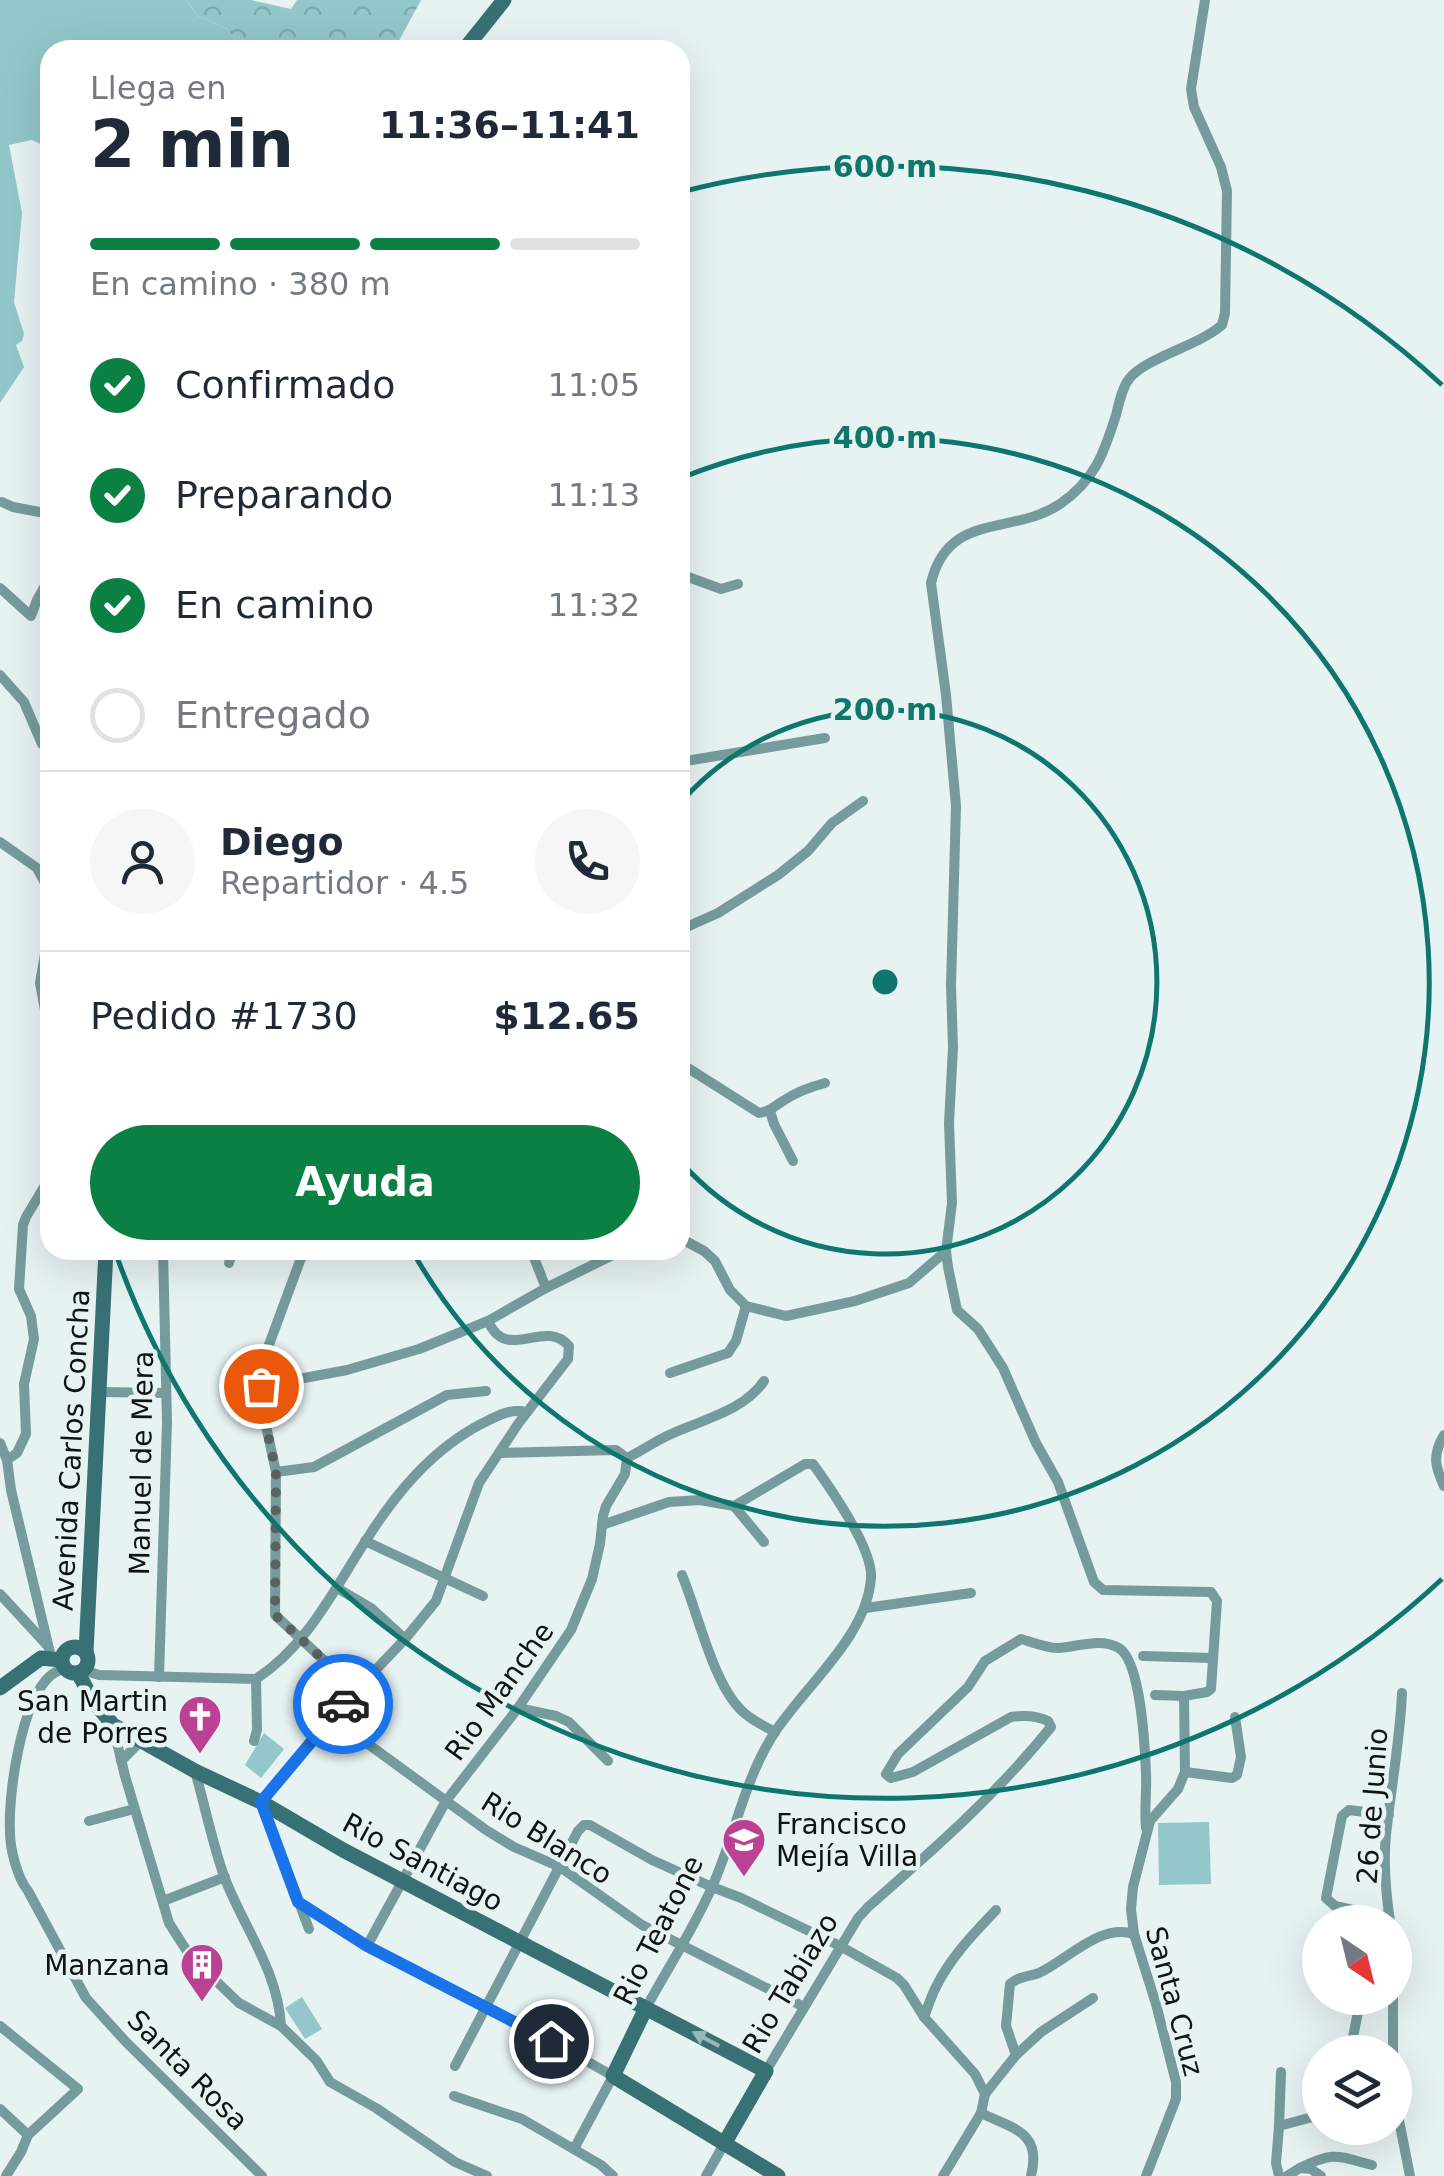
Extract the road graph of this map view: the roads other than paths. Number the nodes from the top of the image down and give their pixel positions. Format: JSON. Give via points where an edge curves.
{"nodes":[{"id":1,"x":504,"y":0,"type":"edge"},
{"id":2,"x":1205,"y":0,"type":"edge"},
{"id":3,"x":472,"y":40,"type":"edge"},
{"id":4,"x":2,"y":502,"type":"edge"},
{"id":5,"x":40,"y":512,"type":"edge"},
{"id":6,"x":690,"y":577,"type":"edge"},
{"id":7,"x":738,"y":584,"type":"dead end"},
{"id":8,"x":0,"y":588,"type":"edge"},
{"id":9,"x":40,"y":598,"type":"edge"},
{"id":10,"x":1,"y":677,"type":"edge"},
{"id":11,"x":826,"y":738,"type":"dead end"},
{"id":12,"x":40,"y":739,"type":"edge"},
{"id":13,"x":690,"y":760,"type":"edge"},
{"id":14,"x":863,"y":802,"type":"dead end"},
{"id":15,"x":0,"y":842,"type":"edge"},
{"id":16,"x":40,"y":874,"type":"edge"},
{"id":17,"x":690,"y":926,"type":"edge"},
{"id":18,"x":690,"y":1070,"type":"edge"},
{"id":19,"x":825,"y":1082,"type":"dead end"},
{"id":20,"x":770,"y":1112,"type":"junction"},
{"id":21,"x":793,"y":1161,"type":"dead end"},
{"id":22,"x":40,"y":1195,"type":"edge"},
{"id":23,"x":690,"y":1243,"type":"edge"},
{"id":24,"x":946,"y":1250,"type":"junction"},
{"id":25,"x":106,"y":1260,"type":"edge"},
{"id":26,"x":163,"y":1260,"type":"edge"},
{"id":27,"x":230,"y":1260,"type":"edge"},
{"id":28,"x":301,"y":1260,"type":"edge"},
{"id":29,"x":535,"y":1260,"type":"edge"},
{"id":30,"x":603,"y":1260,"type":"edge"},
{"id":31,"x":229,"y":1263,"type":"dead end"},
{"id":32,"x":546,"y":1288,"type":"junction"},
{"id":33,"x":746,"y":1306,"type":"junction"},
{"id":34,"x":488,"y":1321,"type":"junction"},
{"id":35,"x":670,"y":1373,"type":"dead end"},
{"id":36,"x":764,"y":1381,"type":"dead end"},
{"id":37,"x":261,"y":1386,"type":"junction"},
{"id":38,"x":486,"y":1390,"type":"dead end"},
{"id":39,"x":100,"y":1392,"type":"junction"},
{"id":40,"x":166,"y":1394,"type":"junction"},
{"id":41,"x":526,"y":1412,"type":"junction"},
{"id":42,"x":1444,"y":1436,"type":"edge"},
{"id":43,"x":0,"y":1443,"type":"edge"},
{"id":44,"x":499,"y":1453,"type":"junction"},
{"id":45,"x":627,"y":1458,"type":"junction"},
{"id":46,"x":7,"y":1460,"type":"junction"},
{"id":47,"x":276,"y":1472,"type":"junction"},
{"id":48,"x":1444,"y":1486,"type":"edge"},
{"id":49,"x":734,"y":1506,"type":"junction"},
{"id":50,"x":602,"y":1525,"type":"junction"},
{"id":51,"x":365,"y":1541,"type":"junction"},
{"id":52,"x":764,"y":1542,"type":"dead end"},
{"id":53,"x":682,"y":1575,"type":"dead end"},
{"id":54,"x":446,"y":1578,"type":"junction"},
{"id":55,"x":338,"y":1588,"type":"junction"},
{"id":56,"x":971,"y":1593,"type":"dead end"},
{"id":57,"x":0,"y":1594,"type":"edge"},
{"id":58,"x":482,"y":1596,"type":"dead end"},
{"id":59,"x":866,"y":1608,"type":"junction"},
{"id":60,"x":405,"y":1638,"type":"junction"},
{"id":61,"x":300,"y":1640,"type":"junction"},
{"id":62,"x":86,"y":1652,"type":"junction"},
{"id":63,"x":1143,"y":1656,"type":"dead end"},
{"id":64,"x":1212,"y":1658,"type":"junction"},
{"id":65,"x":64,"y":1662,"type":"junction"},
{"id":66,"x":159,"y":1676,"type":"junction"},
{"id":67,"x":256,"y":1679,"type":"junction"},
{"id":68,"x":0,"y":1688,"type":"edge"},
{"id":69,"x":356,"y":1690,"type":"junction"},
{"id":70,"x":1402,"y":1692,"type":"dead end"},
{"id":71,"x":1154,"y":1695,"type":"dead end"},
{"id":72,"x":1184,"y":1696,"type":"junction"},
{"id":73,"x":518,"y":1708,"type":"junction"},
{"id":74,"x":1235,"y":1716,"type":"dead end"},
{"id":75,"x":331,"y":1717,"type":"junction"},
{"id":76,"x":113,"y":1725,"type":"junction"},
{"id":77,"x":775,"y":1732,"type":"junction"},
{"id":78,"x":254,"y":1740,"type":"dead end"},
{"id":79,"x":142,"y":1741,"type":"junction"},
{"id":80,"x":121,"y":1761,"type":"junction"},
{"id":81,"x":608,"y":1761,"type":"dead end"},
{"id":82,"x":196,"y":1772,"type":"junction"},
{"id":83,"x":1185,"y":1772,"type":"junction"},
{"id":84,"x":446,"y":1800,"type":"junction"},
{"id":85,"x":261,"y":1802,"type":"junction"},
{"id":86,"x":134,"y":1810,"type":"junction"},
{"id":87,"x":1389,"y":1816,"type":"junction"},
{"id":88,"x":89,"y":1821,"type":"dead end"},
{"id":89,"x":1146,"y":1834,"type":"junction"},
{"id":90,"x":560,"y":1867,"type":"junction"},
{"id":91,"x":225,"y":1878,"type":"junction"},
{"id":92,"x":403,"y":1881,"type":"junction"},
{"id":93,"x":712,"y":1888,"type":"junction"},
{"id":94,"x":163,"y":1901,"type":"junction"},
{"id":95,"x":298,"y":1902,"type":"junction"},
{"id":96,"x":1332,"y":1905,"type":"edge"},
{"id":97,"x":1388,"y":1905,"type":"edge"},
{"id":98,"x":996,"y":1910,"type":"dead end"},
{"id":99,"x":309,"y":1929,"type":"dead end"},
{"id":100,"x":1134,"y":1934,"type":"junction"},
{"id":101,"x":520,"y":1941,"type":"junction"},
{"id":102,"x":367,"y":1946,"type":"junction"},
{"id":103,"x":680,"y":1946,"type":"junction"},
{"id":104,"x":840,"y":1946,"type":"junction"},
{"id":105,"x":1094,"y":1998,"type":"dead end"},
{"id":106,"x":804,"y":2007,"type":"junction"},
{"id":107,"x":485,"y":2008,"type":"junction"},
{"id":108,"x":646,"y":2008,"type":"junction"},
{"id":109,"x":924,"y":2017,"type":"junction"},
{"id":110,"x":0,"y":2026,"type":"edge"},
{"id":111,"x":281,"y":2026,"type":"junction"},
{"id":112,"x":1016,"y":2055,"type":"junction"},
{"id":113,"x":455,"y":2066,"type":"dead end"},
{"id":114,"x":766,"y":2071,"type":"junction"},
{"id":115,"x":1282,"y":2072,"type":"dead end"},
{"id":116,"x":613,"y":2076,"type":"junction"},
{"id":117,"x":985,"y":2094,"type":"junction"},
{"id":118,"x":454,"y":2096,"type":"dead end"},
{"id":119,"x":0,"y":2109,"type":"edge"},
{"id":120,"x":981,"y":2113,"type":"junction"},
{"id":121,"x":1302,"y":2120,"type":"edge"},
{"id":122,"x":1280,"y":2126,"type":"junction"},
{"id":123,"x":28,"y":2135,"type":"junction"},
{"id":124,"x":724,"y":2144,"type":"junction"},
{"id":125,"x":1404,"y":2145,"type":"edge"},
{"id":126,"x":574,"y":2149,"type":"junction"},
{"id":127,"x":1372,"y":2165,"type":"dead end"},
{"id":128,"x":1300,"y":2168,"type":"junction"},
{"id":129,"x":6,"y":2176,"type":"edge"},
{"id":130,"x":262,"y":2176,"type":"edge"},
{"id":131,"x":487,"y":2176,"type":"edge"},
{"id":132,"x":614,"y":2176,"type":"edge"},
{"id":133,"x":706,"y":2176,"type":"edge"},
{"id":134,"x":778,"y":2176,"type":"edge"},
{"id":135,"x":943,"y":2176,"type":"edge"},
{"id":136,"x":1030,"y":2176,"type":"edge"},
{"id":137,"x":1146,"y":2176,"type":"edge"},
{"id":138,"x":1279,"y":2176,"type":"edge"},
{"id":139,"x":1287,"y":2176,"type":"edge"},
{"id":140,"x":1321,"y":2176,"type":"edge"},
{"id":141,"x":1410,"y":2176,"type":"edge"}],
"edges":[{"from":1,"to":3,"type":"street"},
{"from":2,"to":24,"type":"street","via":[[1191,89],[1227,190],[1222,325],[1132,374],[1105,452],[1082,486],[1042,512],[954,540],[931,583],[956,806]]},
{"from":4,"to":5,"type":"street"},
{"from":6,"to":7,"type":"street","via":[[721,588]]},
{"from":8,"to":9,"type":"street","via":[[30,616]]},
{"from":10,"to":12,"type":"street","via":[[24,702]]},
{"from":11,"to":13,"type":"street"},
{"from":14,"to":17,"type":"street","via":[[778,875]]},
{"from":15,"to":16,"type":"street"},
{"from":18,"to":20,"type":"street","via":[[751,1110]]},
{"from":19,"to":20,"type":"street"},
{"from":20,"to":21,"type":"street"},
{"from":22,"to":46,"type":"street","via":[[24,1225],[19,1289],[34,1339],[24,1384],[26,1434]]},
{"from":23,"to":33,"type":"street","via":[[715,1261]]},
{"from":24,"to":33,"type":"street","via":[[909,1283],[855,1301],[786,1316]]},
{"from":24,"to":64,"type":"street","via":[[958,1310],[1003,1368],[1058,1482],[1094,1582],[1103,1590],[1211,1592],[1217,1600]]},
{"from":25,"to":39,"type":"street","name":"Avenida Carlos Concha"},
{"from":26,"to":40,"type":"street","name":"Manuel de Mera"},
{"from":27,"to":31,"type":"street"},
{"from":28,"to":37,"type":"street","via":[[263,1359]]},
{"from":29,"to":32,"type":"street"},
{"from":30,"to":32,"type":"street"},
{"from":32,"to":34,"type":"street"},
{"from":33,"to":35,"type":"street","via":[[728,1353]]},
{"from":34,"to":37,"type":"street","via":[[347,1370]]},
{"from":34,"to":41,"type":"street","via":[[504,1339],[555,1336],[569,1346],[565,1364]]},
{"from":36,"to":45,"type":"street","via":[[733,1408]]},
{"from":37,"to":47,"type":"street"},
{"from":38,"to":47,"type":"street","via":[[447,1395],[314,1467]]},
{"from":39,"to":40,"type":"street"},
{"from":39,"to":62,"type":"street","name":"Avenida Carlos Concha"},
{"from":40,"to":66,"type":"street","name":"Manuel de Mera"},
{"from":41,"to":44,"type":"street"},
{"from":41,"to":51,"type":"street","via":[[511,1411],[459,1436],[428,1461]]},
{"from":42,"to":48,"type":"street","via":[[1434,1458]]},
{"from":43,"to":46,"type":"street"},
{"from":44,"to":45,"type":"street","via":[[616,1450]]},
{"from":44,"to":54,"type":"street","via":[[468,1507]]},
{"from":45,"to":50,"type":"street","name":"Rio Manche"},
{"from":46,"to":65,"type":"street","via":[[10,1490]]},
{"from":47,"to":61,"type":"street","via":[[275,1615]]},
{"from":49,"to":50,"type":"street","via":[[669,1502]]},
{"from":49,"to":52,"type":"street"},
{"from":49,"to":59,"type":"street","name":"Rio Teatone","via":[[813,1464],[863,1543],[871,1577]]},
{"from":50,"to":73,"type":"street","name":"Rio Manche","via":[[592,1579],[572,1630]]},
{"from":51,"to":54,"type":"street"},
{"from":51,"to":55,"type":"street"},
{"from":53,"to":77,"type":"street","via":[[729,1694],[744,1713]]},
{"from":54,"to":58,"type":"street"},
{"from":54,"to":60,"type":"street"},
{"from":55,"to":60,"type":"street"},
{"from":55,"to":61,"type":"street"},
{"from":56,"to":59,"type":"street"},
{"from":57,"to":65,"type":"street"},
{"from":59,"to":77,"type":"street","name":"Rio Teatone"},
{"from":60,"to":69,"type":"street"},
{"from":61,"to":67,"type":"street"},
{"from":61,"to":69,"type":"street"},
{"from":62,"to":65,"type":"street","name":"Avenida Carlos Concha","via":[[88,1660]]},
{"from":62,"to":65,"type":"street","via":[[71,1647]]},
{"from":63,"to":64,"type":"street"},
{"from":64,"to":72,"type":"street","via":[[1211,1689]]},
{"from":65,"to":66,"type":"street","via":[[99,1675]]},
{"from":65,"to":68,"type":"street","via":[[36,1661]]},
{"from":65,"to":76,"type":"street","name":"Rio Santiago"},
{"from":65,"to":130,"type":"street","name":"Santa Rosa","via":[[31,1705],[14,1769],[10,1834],[22,1883],[86,1998]]},
{"from":66,"to":67,"type":"street"},
{"from":67,"to":78,"type":"street"},
{"from":69,"to":75,"type":"street"},
{"from":70,"to":87,"type":"street","name":"26 de Junio"},
{"from":71,"to":72,"type":"street"},
{"from":72,"to":83,"type":"street"},
{"from":73,"to":81,"type":"street","via":[[569,1722]]},
{"from":73,"to":84,"type":"street","name":"Rio Manche"},
{"from":74,"to":83,"type":"street","via":[[1237,1775]]},
{"from":75,"to":84,"type":"street","name":"Rio Blanco"},
{"from":75,"to":85,"type":"street"},
{"from":76,"to":79,"type":"street","name":"Rio Santiago"},
{"from":76,"to":80,"type":"street"},
{"from":77,"to":93,"type":"street","name":"Rio Teatone"},
{"from":79,"to":80,"type":"street"},
{"from":79,"to":82,"type":"street","name":"Rio Santiago"},
{"from":80,"to":86,"type":"street"},
{"from":82,"to":85,"type":"street","name":"Rio Santiago"},
{"from":82,"to":91,"type":"street"},
{"from":83,"to":89,"type":"street"},
{"from":84,"to":90,"type":"street","name":"Rio Blanco","via":[[514,1847]]},
{"from":84,"to":92,"type":"street","name":"Rio Manche"},
{"from":85,"to":92,"type":"street","name":"Rio Santiago"},
{"from":85,"to":95,"type":"street"},
{"from":86,"to":88,"type":"street"},
{"from":86,"to":94,"type":"street"},
{"from":87,"to":96,"type":"street","via":[[1349,1810],[1342,1816],[1326,1898]]},
{"from":87,"to":97,"type":"street","name":"26 de Junio"},
{"from":89,"to":100,"type":"street","name":"Santa Cruz","via":[[1130,1909]]},
{"from":89,"to":104,"type":"street","name":"Rio Tabiazo","via":[[1144,1730],[1124,1654],[1117,1647],[1056,1648],[1020,1639],[985,1661],[886,1774],[913,1772],[1012,1717],[1042,1717],[1051,1726],[939,1846],[868,1907]]},
{"from":90,"to":93,"type":"street","via":[[578,1831],[590,1825]]},
{"from":90,"to":101,"type":"street"},
{"from":90,"to":103,"type":"street","name":"Rio Blanco"},
{"from":91,"to":94,"type":"street"},
{"from":91,"to":111,"type":"street","via":[[274,1982]]},
{"from":92,"to":101,"type":"street","name":"Rio Santiago"},
{"from":92,"to":102,"type":"street","name":"Rio Manche"},
{"from":93,"to":103,"type":"street","name":"Rio Teatone"},
{"from":93,"to":104,"type":"street"},
{"from":94,"to":111,"type":"street","via":[[190,1956],[239,2003]]},
{"from":95,"to":99,"type":"street"},
{"from":95,"to":102,"type":"street"},
{"from":98,"to":109,"type":"street","via":[[959,1951]]},
{"from":100,"to":112,"type":"street","via":[[1098,1938],[1010,1984],[1006,2026]]},
{"from":100,"to":137,"type":"street","name":"Santa Cruz","via":[[1176,2082],[1176,2099]]},
{"from":101,"to":107,"type":"street"},
{"from":101,"to":108,"type":"street","name":"Rio Santiago"},
{"from":102,"to":107,"type":"street"},
{"from":103,"to":106,"type":"street","name":"Rio Blanco"},
{"from":103,"to":108,"type":"street","name":"Rio Teatone"},
{"from":104,"to":106,"type":"street","name":"Rio Tabiazo"},
{"from":104,"to":109,"type":"street","via":[[897,1978]]},
{"from":105,"to":112,"type":"street"},
{"from":106,"to":114,"type":"street","name":"Rio Tabiazo"},
{"from":107,"to":113,"type":"street"},
{"from":107,"to":116,"type":"street"},
{"from":114,"to":108,"type":"street","name":"Rio Santiago","one_way":true},
{"from":108,"to":116,"type":"street","name":"Rio Teatone"},
{"from":109,"to":117,"type":"street","via":[[976,2074]]},
{"from":110,"to":123,"type":"street","via":[[78,2089]]},
{"from":111,"to":131,"type":"street","via":[[330,2082]]},
{"from":112,"to":117,"type":"street"},
{"from":114,"to":124,"type":"street","name":"Rio Tabiazo"},
{"from":115,"to":122,"type":"street"},
{"from":116,"to":124,"type":"street"},
{"from":116,"to":126,"type":"street","name":"Rio Teatone"},
{"from":117,"to":120,"type":"street"},
{"from":118,"to":126,"type":"street","via":[[522,2119]]},
{"from":119,"to":123,"type":"street"},
{"from":120,"to":135,"type":"street"},
{"from":120,"to":136,"type":"street","via":[[1030,2139]]},
{"from":121,"to":122,"type":"street"},
{"from":122,"to":138,"type":"street"},
{"from":123,"to":129,"type":"street"},
{"from":124,"to":133,"type":"street","name":"Rio Tabiazo"},
{"from":124,"to":134,"type":"street"},
{"from":125,"to":141,"type":"street"},
{"from":126,"to":132,"type":"street"},
{"from":127,"to":128,"type":"street","via":[[1334,2155]]},
{"from":128,"to":139,"type":"street"},
{"from":128,"to":140,"type":"street"}]}
